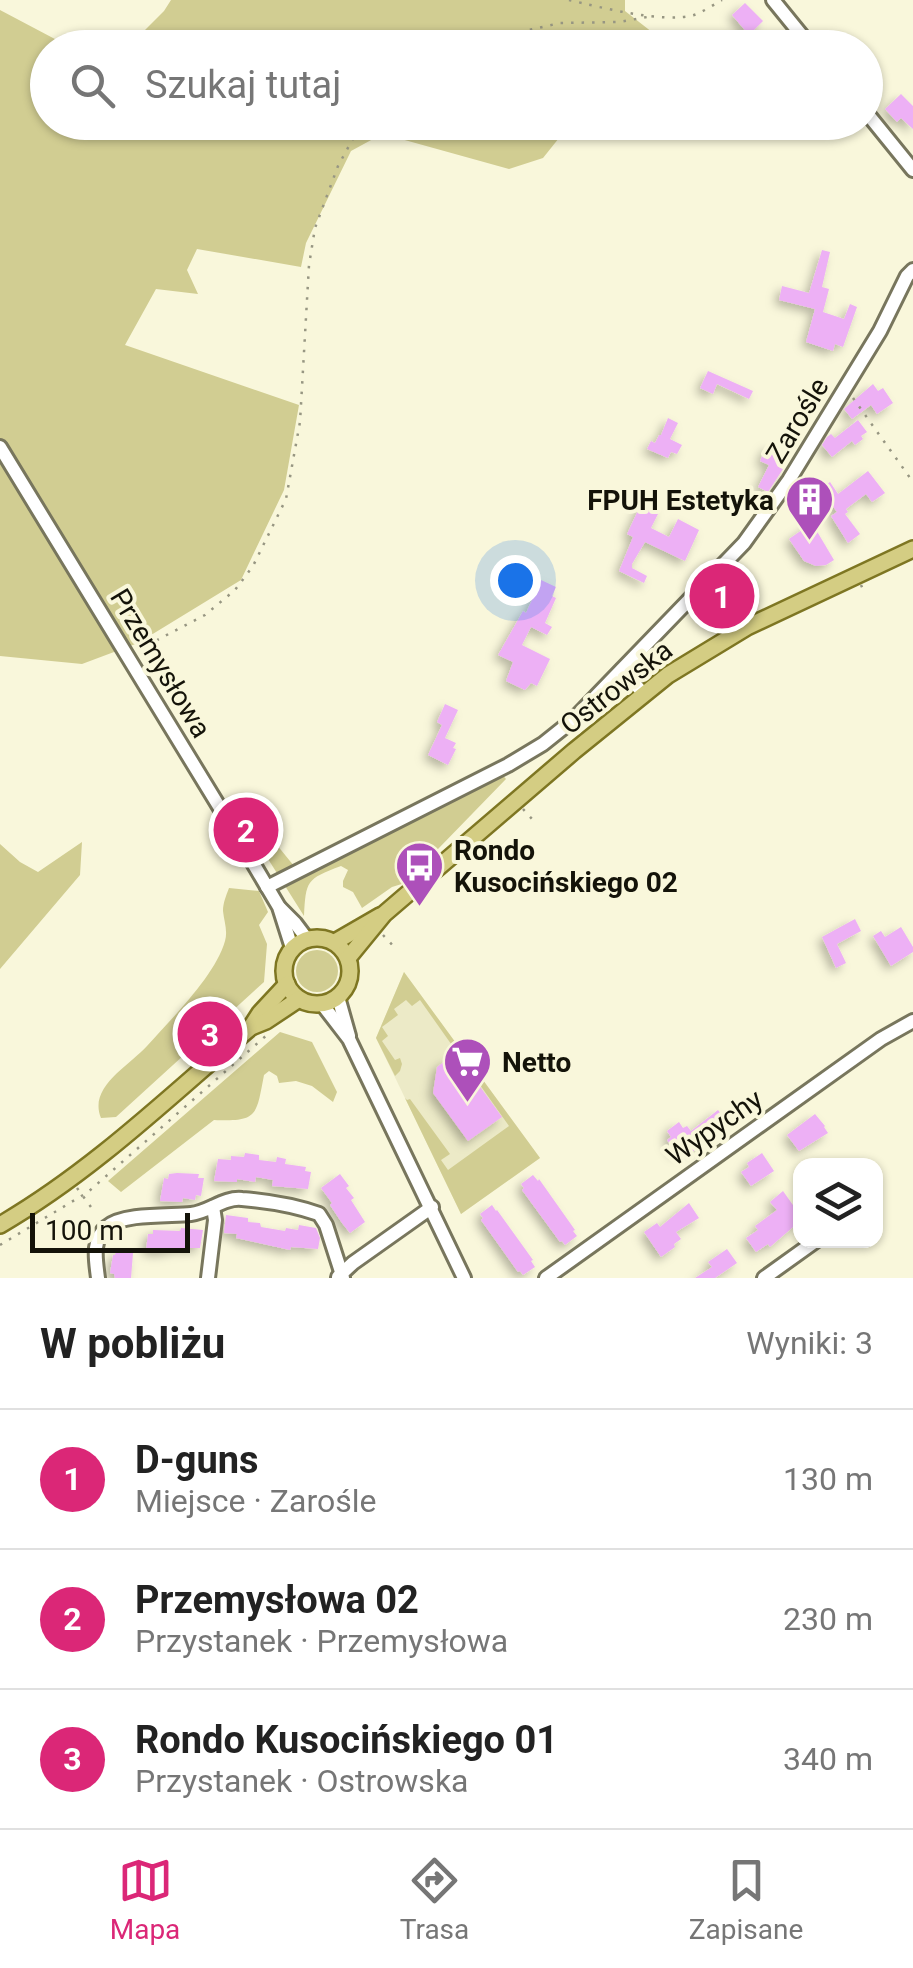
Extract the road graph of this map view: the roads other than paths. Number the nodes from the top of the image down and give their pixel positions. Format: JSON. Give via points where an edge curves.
{"nodes":[{"id":1,"x":773,"y":0,"type":"edge"},
{"id":2,"x":797,"y":30,"type":"edge"},
{"id":3,"x":883,"y":133,"type":"edge"},
{"id":4,"x":913,"y":170,"type":"edge"},
{"id":5,"x":913,"y":270,"type":"edge"},
{"id":6,"x":0,"y":447,"type":"edge"},
{"id":7,"x":913,"y":549,"type":"edge"},
{"id":8,"x":622,"y":670,"type":"junction"},
{"id":9,"x":644,"y":694,"type":"junction"},
{"id":10,"x":267,"y":886,"type":"junction"},
{"id":11,"x":278,"y":907,"type":"junction"},
{"id":12,"x":375,"y":921,"type":"junction"},
{"id":13,"x":307,"y":939,"type":"junction"},
{"id":14,"x":335,"y":942,"type":"junction"},
{"id":15,"x":292,"y":948,"type":"junction"},
{"id":16,"x":348,"y":958,"type":"junction"},
{"id":17,"x":287,"y":984,"type":"junction"},
{"id":18,"x":299,"y":999,"type":"junction"},
{"id":19,"x":330,"y":1000,"type":"junction"},
{"id":20,"x":913,"y":1021,"type":"edge"},
{"id":21,"x":252,"y":1028,"type":"junction"},
{"id":22,"x":213,"y":1207,"type":"junction"},
{"id":23,"x":432,"y":1207,"type":"junction"},
{"id":24,"x":0,"y":1225,"type":"edge"},
{"id":25,"x":805,"y":1248,"type":"edge"},
{"id":26,"x":340,"y":1277,"type":"edge"},
{"id":27,"x":98,"y":1278,"type":"edge"},
{"id":28,"x":208,"y":1278,"type":"edge"},
{"id":29,"x":464,"y":1278,"type":"edge"},
{"id":30,"x":546,"y":1278,"type":"edge"},
{"id":31,"x":764,"y":1278,"type":"edge"}],
"edges":[{"from":1,"to":2,"type":"street"},
{"from":3,"to":4,"type":"street"},
{"from":5,"to":8,"type":"street","name":"Zarośle","via":[[790,480],[744,542]]},
{"from":6,"to":10,"type":"street","name":"Przemysłowa"},
{"from":7,"to":9,"type":"main road","name":"Ostrowska","via":[[746,627]]},
{"from":8,"to":9,"type":"street"},
{"from":8,"to":10,"type":"street","name":"Zarośle","via":[[544,744]]},
{"from":9,"to":12,"type":"main road","name":"Ostrowska"},
{"from":10,"to":11,"type":"street","name":"Przemysłowa"},
{"from":11,"to":13,"type":"street","name":"Przemysłowa"},
{"from":11,"to":15,"type":"street","name":"Przemysłowa"},
{"from":12,"to":14,"type":"main road","name":"Ostrowska"},
{"from":12,"to":16,"type":"main road","name":"Ostrowska"},
{"from":13,"to":14,"type":"main road"},
{"from":13,"to":15,"type":"main road"},
{"from":14,"to":16,"type":"main road"},
{"from":15,"to":17,"type":"main road"},
{"from":16,"to":19,"type":"main road","via":[[350,979]]},
{"from":17,"to":18,"type":"main road"},
{"from":17,"to":21,"type":"main road"},
{"from":18,"to":19,"type":"main road"},
{"from":18,"to":21,"type":"main road"},
{"from":19,"to":23,"type":"street"},
{"from":20,"to":30,"type":"street","name":"Wypychy"},
{"from":21,"to":24,"type":"main road","via":[[71,1179]]},
{"from":22,"to":26,"type":"street","via":[[239,1198],[315,1212],[326,1224]]},
{"from":22,"to":27,"type":"street","via":[[108,1225],[96,1246]]},
{"from":22,"to":28,"type":"street"},
{"from":23,"to":26,"type":"street"},
{"from":23,"to":29,"type":"street"},
{"from":25,"to":31,"type":"street"}]}
